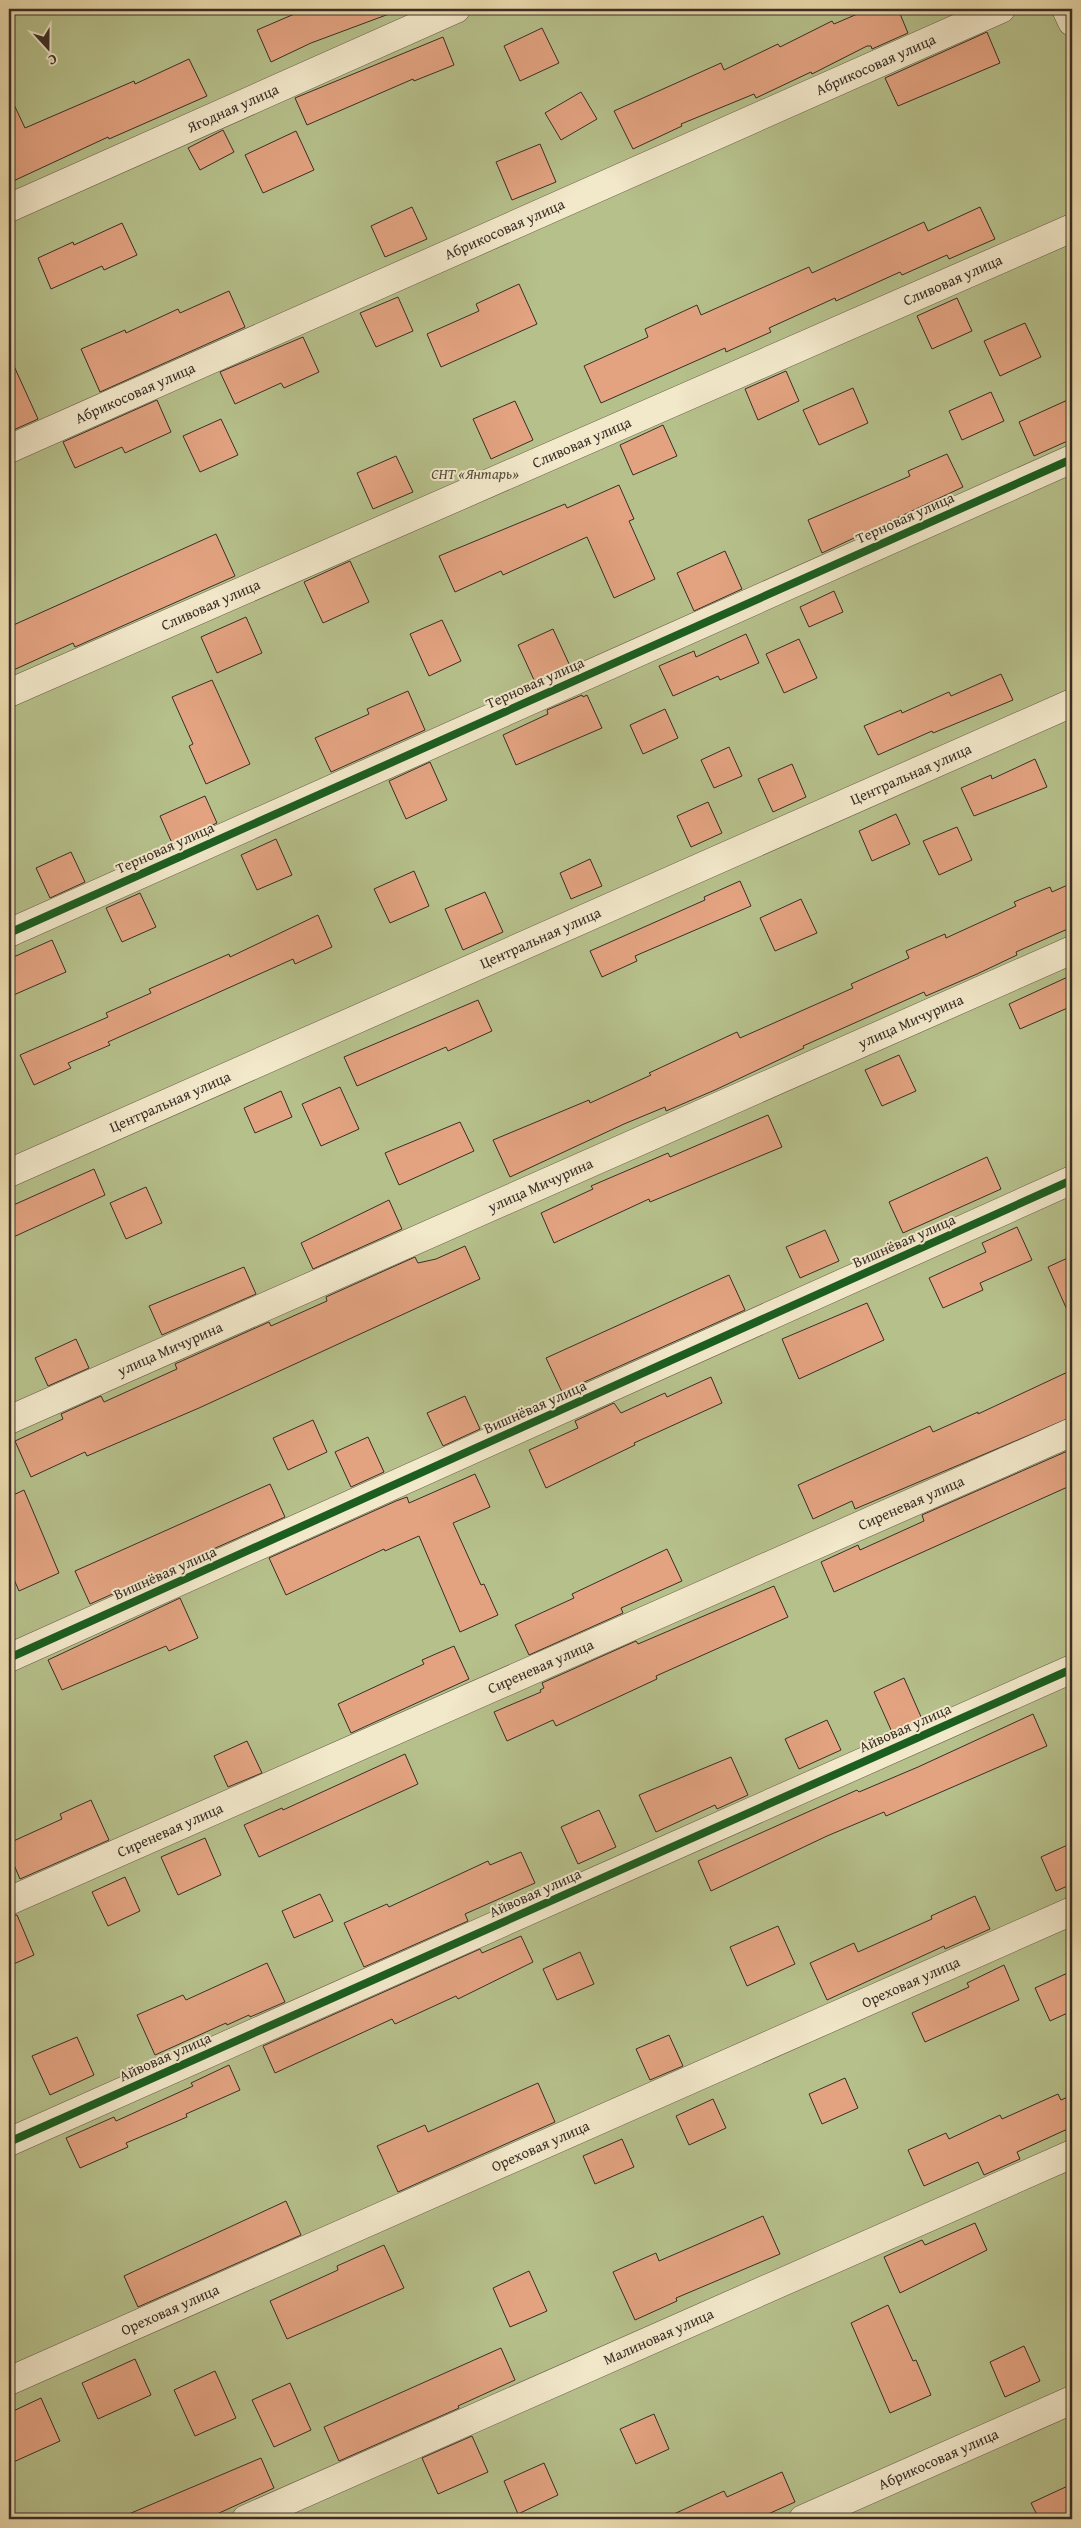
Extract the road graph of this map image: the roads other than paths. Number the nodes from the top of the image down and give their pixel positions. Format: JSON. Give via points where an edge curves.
{"nodes":[{"id":1,"x":456,"y":9,"type":"edge"},
{"id":2,"x":1002,"y":9,"type":"edge"},
{"id":3,"x":1066,"y":9,"type":"edge"},
{"id":4,"x":1072,"y":22,"type":"edge"},
{"id":5,"x":9,"y":208,"type":"edge"},
{"id":6,"x":1072,"y":228,"type":"edge"},
{"id":7,"x":9,"y":449,"type":"edge"},
{"id":8,"x":1072,"y":458,"type":"edge"},
{"id":9,"x":9,"y":693,"type":"edge"},
{"id":10,"x":1072,"y":702,"type":"edge"},
{"id":11,"x":9,"y":933,"type":"edge"},
{"id":12,"x":1072,"y":950,"type":"edge"},
{"id":13,"x":9,"y":1173,"type":"edge"},
{"id":14,"x":1072,"y":1180,"type":"edge"},
{"id":15,"x":9,"y":1420,"type":"edge"},
{"id":16,"x":1072,"y":1432,"type":"edge"},
{"id":17,"x":9,"y":1658,"type":"edge"},
{"id":18,"x":1072,"y":1669,"type":"edge"},
{"id":19,"x":9,"y":1901,"type":"edge"},
{"id":20,"x":1072,"y":1911,"type":"edge"},
{"id":21,"x":9,"y":2142,"type":"edge"},
{"id":22,"x":1072,"y":2154,"type":"edge"},
{"id":23,"x":9,"y":2381,"type":"edge"},
{"id":24,"x":1072,"y":2400,"type":"edge"},
{"id":25,"x":246,"y":2519,"type":"edge"},
{"id":26,"x":803,"y":2519,"type":"edge"}],
"edges":[{"from":1,"to":5,"type":"street","name":"Ягодная улица"},
{"from":2,"to":7,"type":"street","name":"Абрикосовая улица"},
{"from":3,"to":4,"type":"street"},
{"from":6,"to":9,"type":"street","name":"Сливовая улица"},
{"from":8,"to":11,"type":"street","name":"Терновая улица"},
{"from":10,"to":13,"type":"street","name":"Центральная улица"},
{"from":12,"to":15,"type":"street","name":"улица Мичурина"},
{"from":14,"to":17,"type":"street","name":"Вишнёвая улица"},
{"from":16,"to":19,"type":"street","name":"Сиреневая улица"},
{"from":18,"to":21,"type":"street","name":"Айвовая улица"},
{"from":20,"to":23,"type":"street","name":"Ореховая улица"},
{"from":22,"to":25,"type":"street","name":"Малиновая улица"},
{"from":24,"to":26,"type":"street","name":"Абрикосовая улица"}]}
